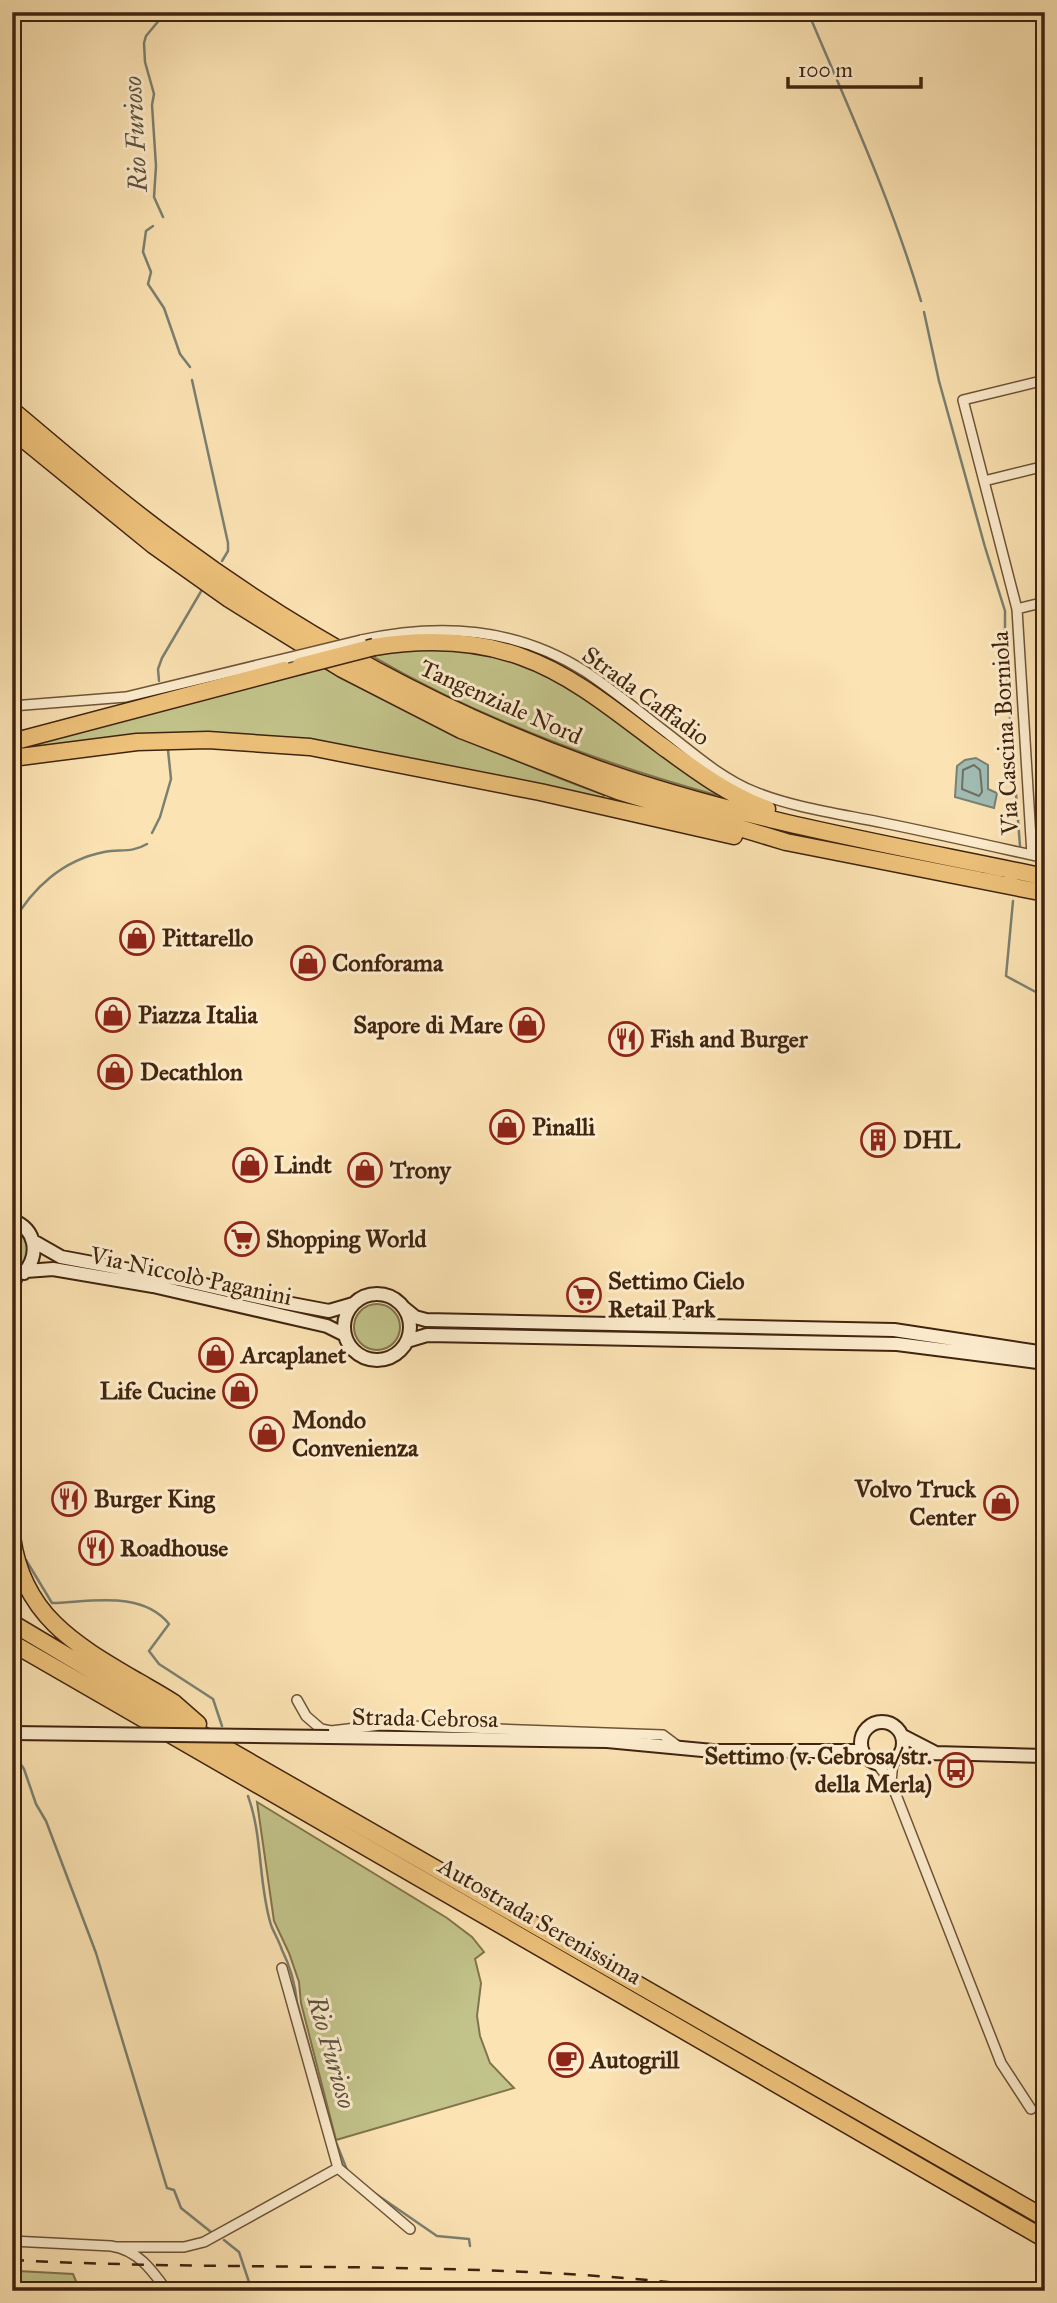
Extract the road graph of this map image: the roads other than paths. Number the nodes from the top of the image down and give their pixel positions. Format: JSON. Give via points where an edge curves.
{"nodes":[{"id":1,"x":1045,"y":380,"type":"edge"},
{"id":2,"x":12,"y":410,"type":"edge"},
{"id":3,"x":12,"y":430,"type":"edge"},
{"id":4,"x":1045,"y":466,"type":"edge"},
{"id":5,"x":984,"y":481,"type":"junction"},
{"id":6,"x":1045,"y":602,"type":"edge"},
{"id":7,"x":1017,"y":609,"type":"junction"},
{"id":8,"x":368,"y":643,"type":"junction"},
{"id":9,"x":293,"y":662,"type":"junction"},
{"id":10,"x":12,"y":706,"type":"edge"},
{"id":11,"x":12,"y":742,"type":"edge"},
{"id":12,"x":12,"y":758,"type":"edge"},
{"id":13,"x":839,"y":834,"type":"junction"},
{"id":14,"x":786,"y":842,"type":"junction"},
{"id":15,"x":1032,"y":855,"type":"junction"},
{"id":16,"x":1045,"y":858,"type":"edge"},
{"id":17,"x":1042,"y":889,"type":"edge"},
{"id":18,"x":12,"y":1220,"type":"edge"},
{"id":19,"x":33,"y":1241,"type":"junction"},
{"id":20,"x":16,"y":1278,"type":"edge"},
{"id":21,"x":353,"y":1304,"type":"junction"},
{"id":22,"x":404,"y":1308,"type":"junction"},
{"id":23,"x":345,"y":1335,"type":"junction"},
{"id":24,"x":407,"y":1340,"type":"junction"},
{"id":25,"x":1042,"y":1351,"type":"edge"},
{"id":26,"x":1045,"y":1363,"type":"edge"},
{"id":27,"x":12,"y":1537,"type":"edge"},
{"id":28,"x":12,"y":1623,"type":"edge"},
{"id":29,"x":12,"y":1643,"type":"edge"},
{"id":30,"x":297,"y":1700,"type":"dead end"},
{"id":31,"x":555,"y":1731,"type":"junction"},
{"id":32,"x":12,"y":1733,"type":"edge"},
{"id":33,"x":903,"y":1736,"type":"junction"},
{"id":34,"x":539,"y":1741,"type":"junction"},
{"id":35,"x":862,"y":1744,"type":"junction"},
{"id":36,"x":679,"y":1747,"type":"junction"},
{"id":37,"x":226,"y":1749,"type":"junction"},
{"id":38,"x":934,"y":1753,"type":"junction"},
{"id":39,"x":1045,"y":1756,"type":"edge"},
{"id":40,"x":897,"y":1758,"type":"junction"},
{"id":41,"x":878,"y":1765,"type":"junction"},
{"id":42,"x":891,"y":1782,"type":"junction"},
{"id":43,"x":282,"y":1968,"type":"dead end"},
{"id":44,"x":1031,"y":2109,"type":"dead end"},
{"id":45,"x":338,"y":2168,"type":"junction"},
{"id":46,"x":1045,"y":2218,"type":"edge"},
{"id":47,"x":410,"y":2230,"type":"dead end"},
{"id":48,"x":1045,"y":2239,"type":"edge"},
{"id":49,"x":12,"y":2241,"type":"edge"},
{"id":50,"x":117,"y":2247,"type":"junction"},
{"id":51,"x":167,"y":2291,"type":"edge"}],
"edges":[{"from":1,"to":5,"type":"street","name":"Via Cascina Borniola","via":[[963,400]]},
{"from":2,"to":13,"type":"highway","name":"Tangenziale Nord","via":[[179,545],[311,634],[389,677],[475,719],[597,768],[711,803]]},
{"from":3,"to":14,"type":"highway","name":"Tangenziale Nord","via":[[184,567],[353,675],[461,730],[576,777]]},
{"from":4,"to":5,"type":"street"},
{"from":5,"to":7,"type":"street","name":"Via Cascina Borniola"},
{"from":6,"to":7,"type":"street","name":"Via Cascina Borniola"},
{"from":7,"to":15,"type":"street","name":"Via Cascina Borniola"},
{"from":8,"to":9,"type":"highway","bridge":true},
{"from":8,"to":13,"type":"highway","via":[[444,642],[523,657],[582,689],[732,794]]},
{"from":8,"to":15,"type":"street","name":"Strada Caffadio","via":[[427,629],[464,630],[539,648],[586,672],[707,764],[754,792]]},
{"from":9,"to":10,"type":"street","via":[[127,697]]},
{"from":9,"to":11,"type":"highway"},
{"from":12,"to":14,"type":"highway","via":[[149,741],[310,747],[743,838]]},
{"from":13,"to":17,"type":"highway","name":"Tangenziale Nord"},
{"from":14,"to":17,"type":"highway","name":"Tangenziale Nord"},
{"from":15,"to":16,"type":"street","name":"Strada Caffadio"},
{"from":18,"to":19,"type":"street","name":"Via Niccolò Paganini","via":[[23,1226]]},
{"from":19,"to":20,"type":"street","via":[[32,1262]]},
{"from":19,"to":21,"type":"street","name":"Via Niccolò Paganini","via":[[61,1256],[287,1303],[329,1311]]},
{"from":20,"to":23,"type":"street","name":"Via Niccolò Paganini","via":[[53,1269],[153,1286],[327,1326]]},
{"from":21,"to":22,"type":"street","via":[[373,1294],[392,1297]]},
{"from":21,"to":23,"type":"street","via":[[344,1324]]},
{"from":22,"to":24,"type":"street","via":[[409,1318]]},
{"from":22,"to":25,"type":"street","via":[[426,1320],[894,1330]]},
{"from":23,"to":24,"type":"street","via":[[356,1352],[374,1360],[392,1356]]},
{"from":24,"to":26,"type":"street","via":[[426,1335],[897,1344]]},
{"from":27,"to":37,"type":"highway","via":[[27,1588],[56,1626],[101,1660],[173,1703]]},
{"from":28,"to":37,"type":"highway","name":"Autostrada Serenissima"},
{"from":29,"to":48,"type":"highway","name":"Autostrada Serenissima"},
{"from":30,"to":31,"type":"street","via":[[306,1716],[331,1731],[372,1725]]},
{"from":31,"to":34,"type":"street"},
{"from":31,"to":36,"type":"street","via":[[663,1735]]},
{"from":32,"to":34,"type":"street","name":"Strada Cebrosa","bridge":true},
{"from":33,"to":35,"type":"street","via":[[882,1722],[869,1726]]},
{"from":33,"to":38,"type":"street"},
{"from":33,"to":40,"type":"street"},
{"from":34,"to":36,"type":"street","name":"Strada Cebrosa"},
{"from":35,"to":36,"type":"street","name":"Strada Cebrosa","via":[[755,1752]]},
{"from":35,"to":41,"type":"street","via":[[867,1759]]},
{"from":37,"to":46,"type":"highway","name":"Autostrada Serenissima"},
{"from":38,"to":39,"type":"street"},
{"from":38,"to":40,"type":"street"},
{"from":40,"to":41,"type":"street"},
{"from":40,"to":42,"type":"street"},
{"from":41,"to":42,"type":"street"},
{"from":42,"to":44,"type":"street","via":[[1001,2063]]},
{"from":43,"to":45,"type":"street"},
{"from":45,"to":47,"type":"street"},
{"from":45,"to":50,"type":"street","via":[[204,2242],[184,2247]]},
{"from":49,"to":50,"type":"street"},
{"from":50,"to":51,"type":"street","via":[[141,2259]]}]}
